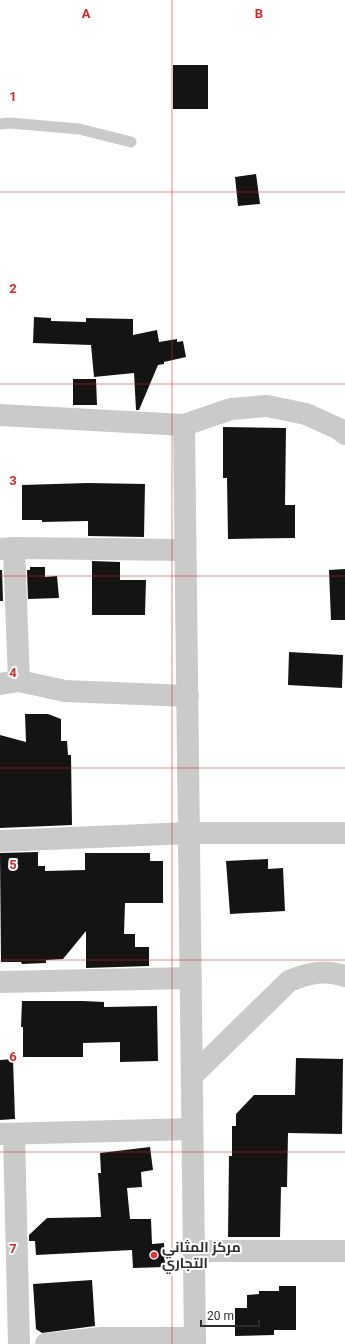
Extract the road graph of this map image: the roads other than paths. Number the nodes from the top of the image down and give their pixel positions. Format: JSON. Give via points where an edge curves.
{"nodes":[{"id":1,"x":0,"y":124,"type":"edge"},
{"id":2,"x":131,"y":142,"type":"dead end"},
{"id":3,"x":0,"y":415,"type":"edge"},
{"id":4,"x":184,"y":425,"type":"junction"},
{"id":5,"x":345,"y":434,"type":"edge"},
{"id":6,"x":7,"y":548,"type":"edge"},
{"id":7,"x":185,"y":550,"type":"junction"},
{"id":8,"x":9,"y":683,"type":"edge"},
{"id":9,"x":188,"y":696,"type":"junction"},
{"id":10,"x":190,"y":833,"type":"junction"},
{"id":11,"x":345,"y":833,"type":"edge"},
{"id":12,"x":0,"y":841,"type":"edge"},
{"id":13,"x":345,"y":976,"type":"edge"},
{"id":14,"x":191,"y":978,"type":"junction"},
{"id":15,"x":0,"y":982,"type":"edge"},
{"id":16,"x":192,"y":1076,"type":"junction"},
{"id":17,"x":192,"y":1130,"type":"junction"},
{"id":18,"x":7,"y":1134,"type":"edge"},
{"id":19,"x":193,"y":1251,"type":"junction"},
{"id":20,"x":345,"y":1251,"type":"edge"},
{"id":21,"x":195,"y":1341,"type":"edge"},
{"id":22,"x":19,"y":1344,"type":"edge"},
{"id":23,"x":46,"y":1344,"type":"edge"}],
"edges":[{"from":1,"to":2,"type":"lane","via":[[79,129]]},
{"from":3,"to":4,"type":"street"},
{"from":4,"to":5,"type":"street","via":[[231,409],[268,406],[306,414]]},
{"from":4,"to":7,"type":"street"},
{"from":6,"to":7,"type":"street"},
{"from":6,"to":8,"type":"street"},
{"from":7,"to":9,"type":"street"},
{"from":8,"to":9,"type":"street","via":[[65,690]]},
{"from":9,"to":10,"type":"street"},
{"from":10,"to":11,"type":"street"},
{"from":10,"to":12,"type":"street"},
{"from":10,"to":14,"type":"street"},
{"from":13,"to":16,"type":"street","via":[[334,973],[310,973],[289,981]]},
{"from":14,"to":15,"type":"street"},
{"from":14,"to":16,"type":"street"},
{"from":16,"to":17,"type":"street"},
{"from":17,"to":18,"type":"street"},
{"from":17,"to":19,"type":"street"},
{"from":18,"to":22,"type":"street"},
{"from":19,"to":20,"type":"street"},
{"from":19,"to":21,"type":"street"},
{"from":21,"to":23,"type":"street","via":[[101,1338]]}]}
